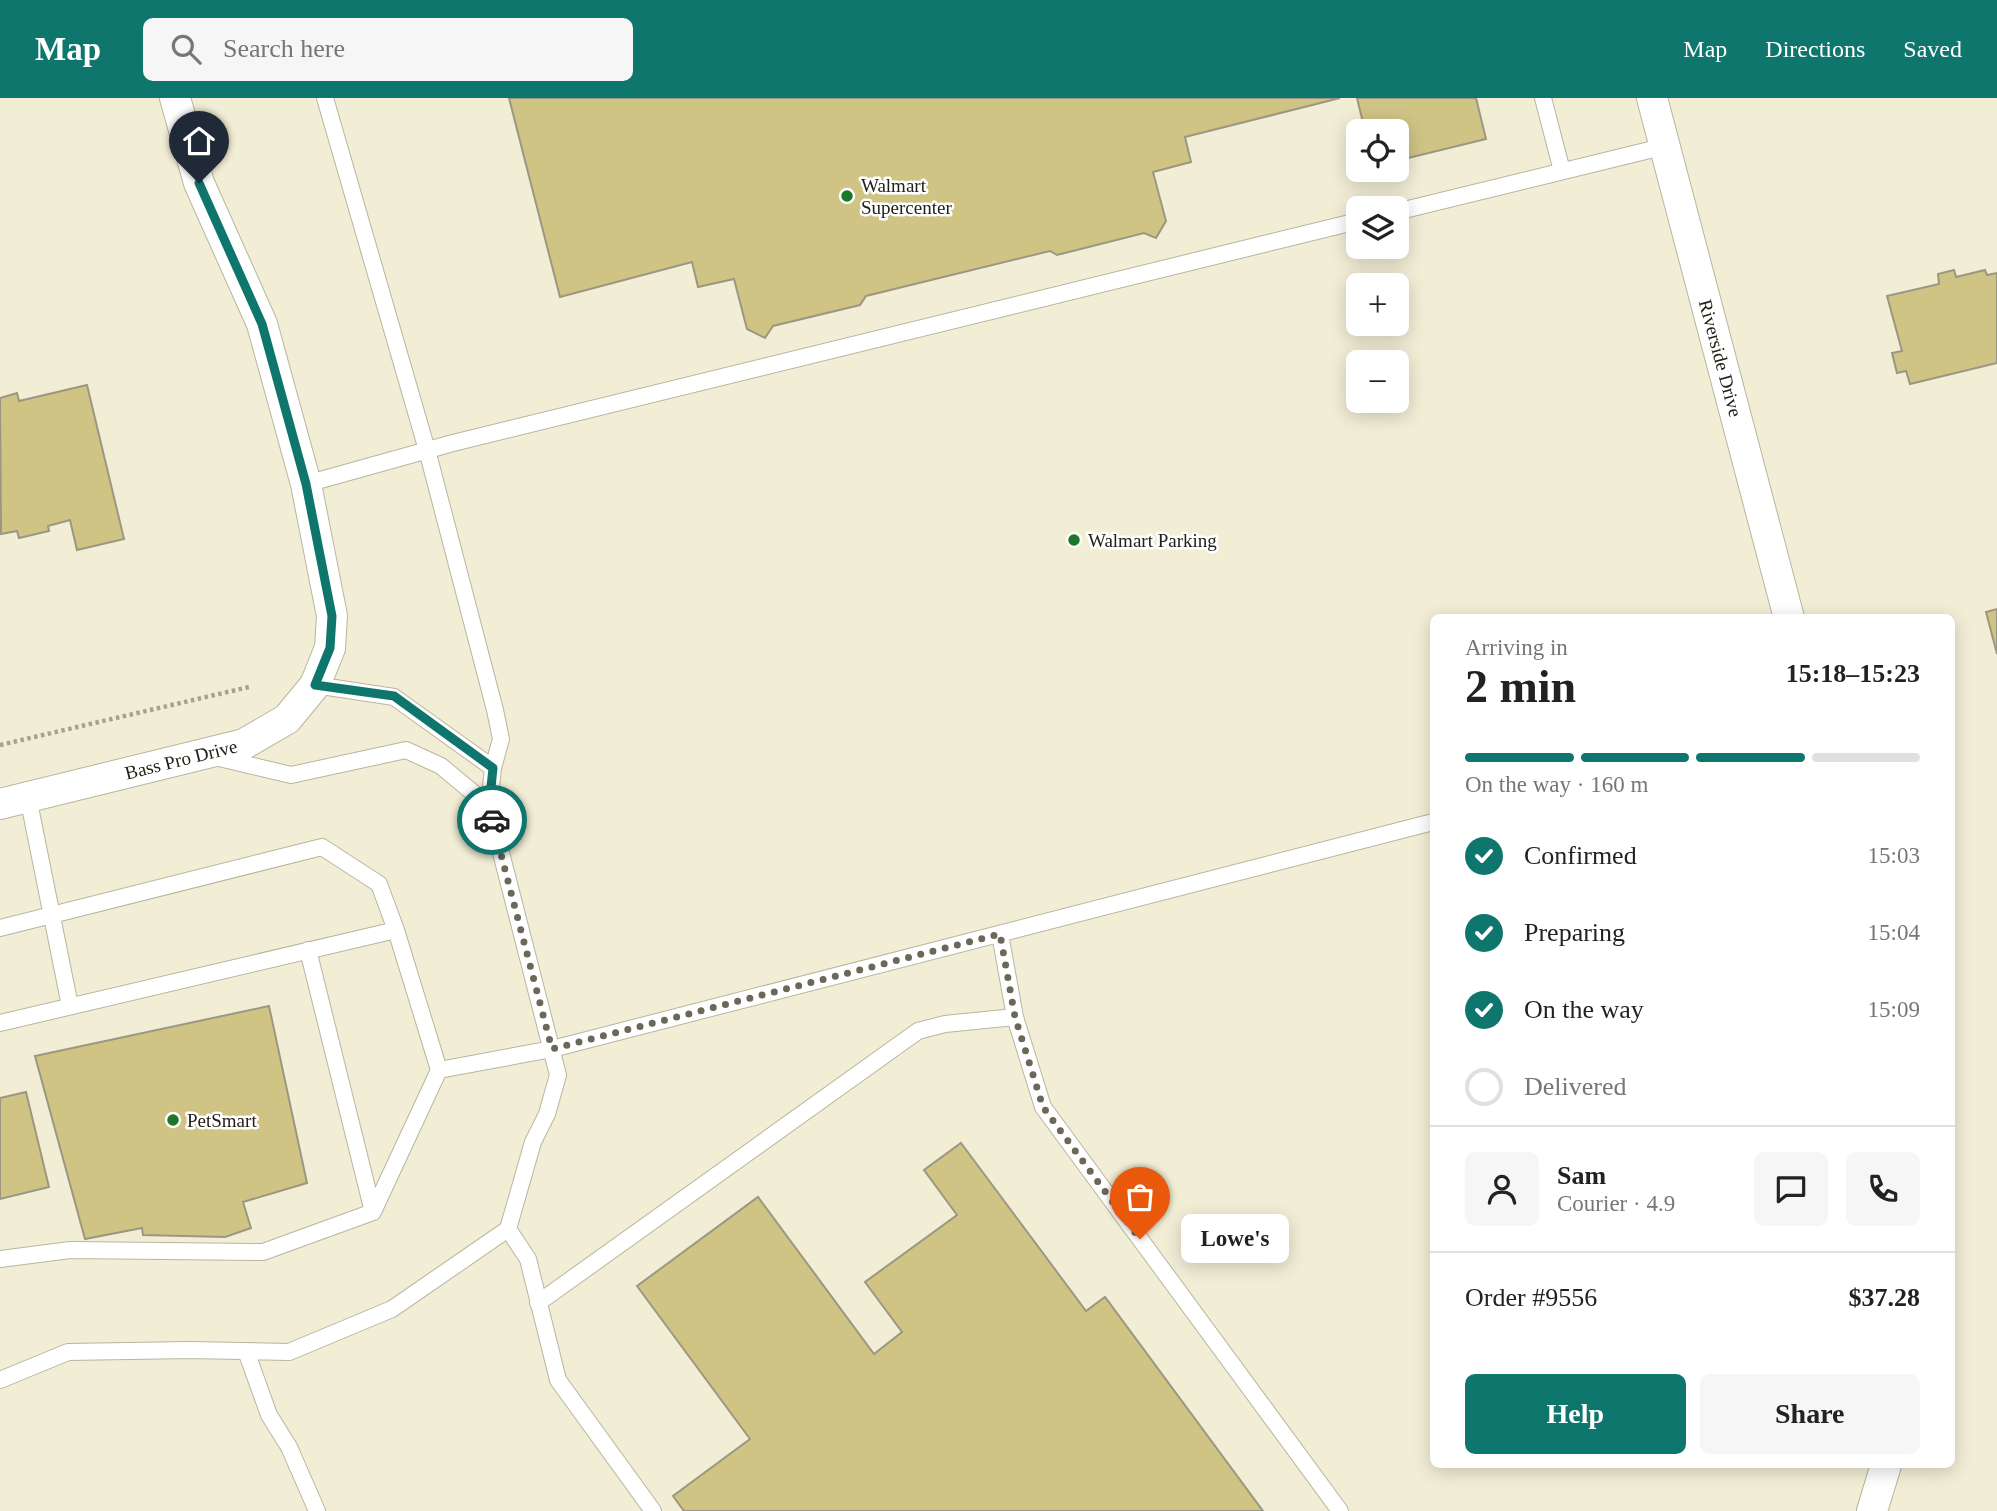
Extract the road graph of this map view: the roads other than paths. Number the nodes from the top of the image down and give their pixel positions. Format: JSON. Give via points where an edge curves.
{"nodes":[{"id":1,"x":175,"y":98,"type":"edge"},
{"id":2,"x":325,"y":98,"type":"edge"},
{"id":3,"x":1543,"y":98,"type":"edge"},
{"id":4,"x":1652,"y":98,"type":"edge"},
{"id":5,"x":1666,"y":146,"type":"junction"},
{"id":6,"x":1562,"y":171,"type":"junction"},
{"id":7,"x":1409,"y":209,"type":"edge"},
{"id":8,"x":1346,"y":224,"type":"edge"},
{"id":9,"x":427,"y":450,"type":"junction"},
{"id":10,"x":306,"y":484,"type":"junction"},
{"id":11,"x":1788,"y":614,"type":"edge"},
{"id":12,"x":315,"y":685,"type":"junction"},
{"id":13,"x":202,"y":754,"type":"junction"},
{"id":14,"x":493,"y":768,"type":"junction"},
{"id":15,"x":14,"y":800,"type":"edge"},
{"id":16,"x":489,"y":806,"type":"junction"},
{"id":17,"x":1430,"y":823,"type":"edge"},
{"id":18,"x":50,"y":916,"type":"junction"},
{"id":19,"x":0,"y":928,"type":"edge"},
{"id":20,"x":396,"y":930,"type":"junction"},
{"id":21,"x":1000,"y":934,"type":"junction"},
{"id":22,"x":309,"y":950,"type":"junction"},
{"id":23,"x":70,"y":1006,"type":"junction"},
{"id":24,"x":1015,"y":1017,"type":"junction"},
{"id":25,"x":0,"y":1023,"type":"edge"},
{"id":26,"x":552,"y":1049,"type":"junction"},
{"id":27,"x":439,"y":1070,"type":"junction"},
{"id":28,"x":373,"y":1212,"type":"junction"},
{"id":29,"x":508,"y":1229,"type":"junction"},
{"id":30,"x":0,"y":1259,"type":"edge"},
{"id":31,"x":538,"y":1303,"type":"junction"},
{"id":32,"x":246,"y":1351,"type":"junction"},
{"id":33,"x":0,"y":1380,"type":"edge"},
{"id":34,"x":1885,"y":1468,"type":"edge"},
{"id":35,"x":317,"y":1511,"type":"edge"},
{"id":36,"x":653,"y":1511,"type":"edge"},
{"id":37,"x":1340,"y":1511,"type":"edge"},
{"id":38,"x":1872,"y":1511,"type":"edge"}],
"edges":[{"from":1,"to":10,"type":"street","name":"Bass Pro Drive","via":[[199,183],[262,324]]},
{"from":2,"to":9,"type":"lane"},
{"from":3,"to":6,"type":"lane"},
{"from":4,"to":5,"type":"street","name":"Riverside Drive"},
{"from":5,"to":6,"type":"lane"},
{"from":5,"to":11,"type":"street","name":"Riverside Drive"},
{"from":6,"to":7,"type":"lane"},
{"from":8,"to":9,"type":"lane"},
{"from":9,"to":10,"type":"lane"},
{"from":9,"to":14,"type":"lane","via":[[495,710],[500,739]]},
{"from":10,"to":12,"type":"street","name":"Bass Pro Drive","via":[[332,616],[330,648]]},
{"from":12,"to":13,"type":"street","name":"Bass Pro Drive","via":[[287,719],[244,744]]},
{"from":12,"to":14,"type":"lane","via":[[394,696]]},
{"from":13,"to":15,"type":"street","name":"Bass Pro Drive"},
{"from":13,"to":16,"type":"lane","via":[[291,775],[406,750],[441,766]]},
{"from":14,"to":16,"type":"lane"},
{"from":15,"to":18,"type":"lane"},
{"from":16,"to":26,"type":"lane"},
{"from":17,"to":21,"type":"lane"},
{"from":18,"to":19,"type":"lane"},
{"from":18,"to":20,"type":"lane","via":[[322,847],[379,884]]},
{"from":18,"to":23,"type":"lane"},
{"from":20,"to":22,"type":"lane"},
{"from":20,"to":27,"type":"lane"},
{"from":21,"to":24,"type":"lane"},
{"from":21,"to":26,"type":"lane"},
{"from":22,"to":23,"type":"lane"},
{"from":22,"to":28,"type":"lane"},
{"from":23,"to":25,"type":"lane"},
{"from":24,"to":31,"type":"lane","via":[[918,1031]]},
{"from":24,"to":37,"type":"lane","via":[[1043,1107]]},
{"from":26,"to":27,"type":"lane"},
{"from":26,"to":29,"type":"lane","via":[[558,1075]]},
{"from":27,"to":28,"type":"lane"},
{"from":28,"to":30,"type":"lane","via":[[263,1252],[70,1250]]},
{"from":29,"to":31,"type":"lane","via":[[527,1259]]},
{"from":29,"to":32,"type":"lane","via":[[393,1309],[289,1352]]},
{"from":31,"to":36,"type":"lane","via":[[558,1380]]},
{"from":32,"to":33,"type":"lane","via":[[68,1352]]},
{"from":32,"to":35,"type":"lane","via":[[269,1415],[289,1447]]},
{"from":34,"to":38,"type":"street"}]}
